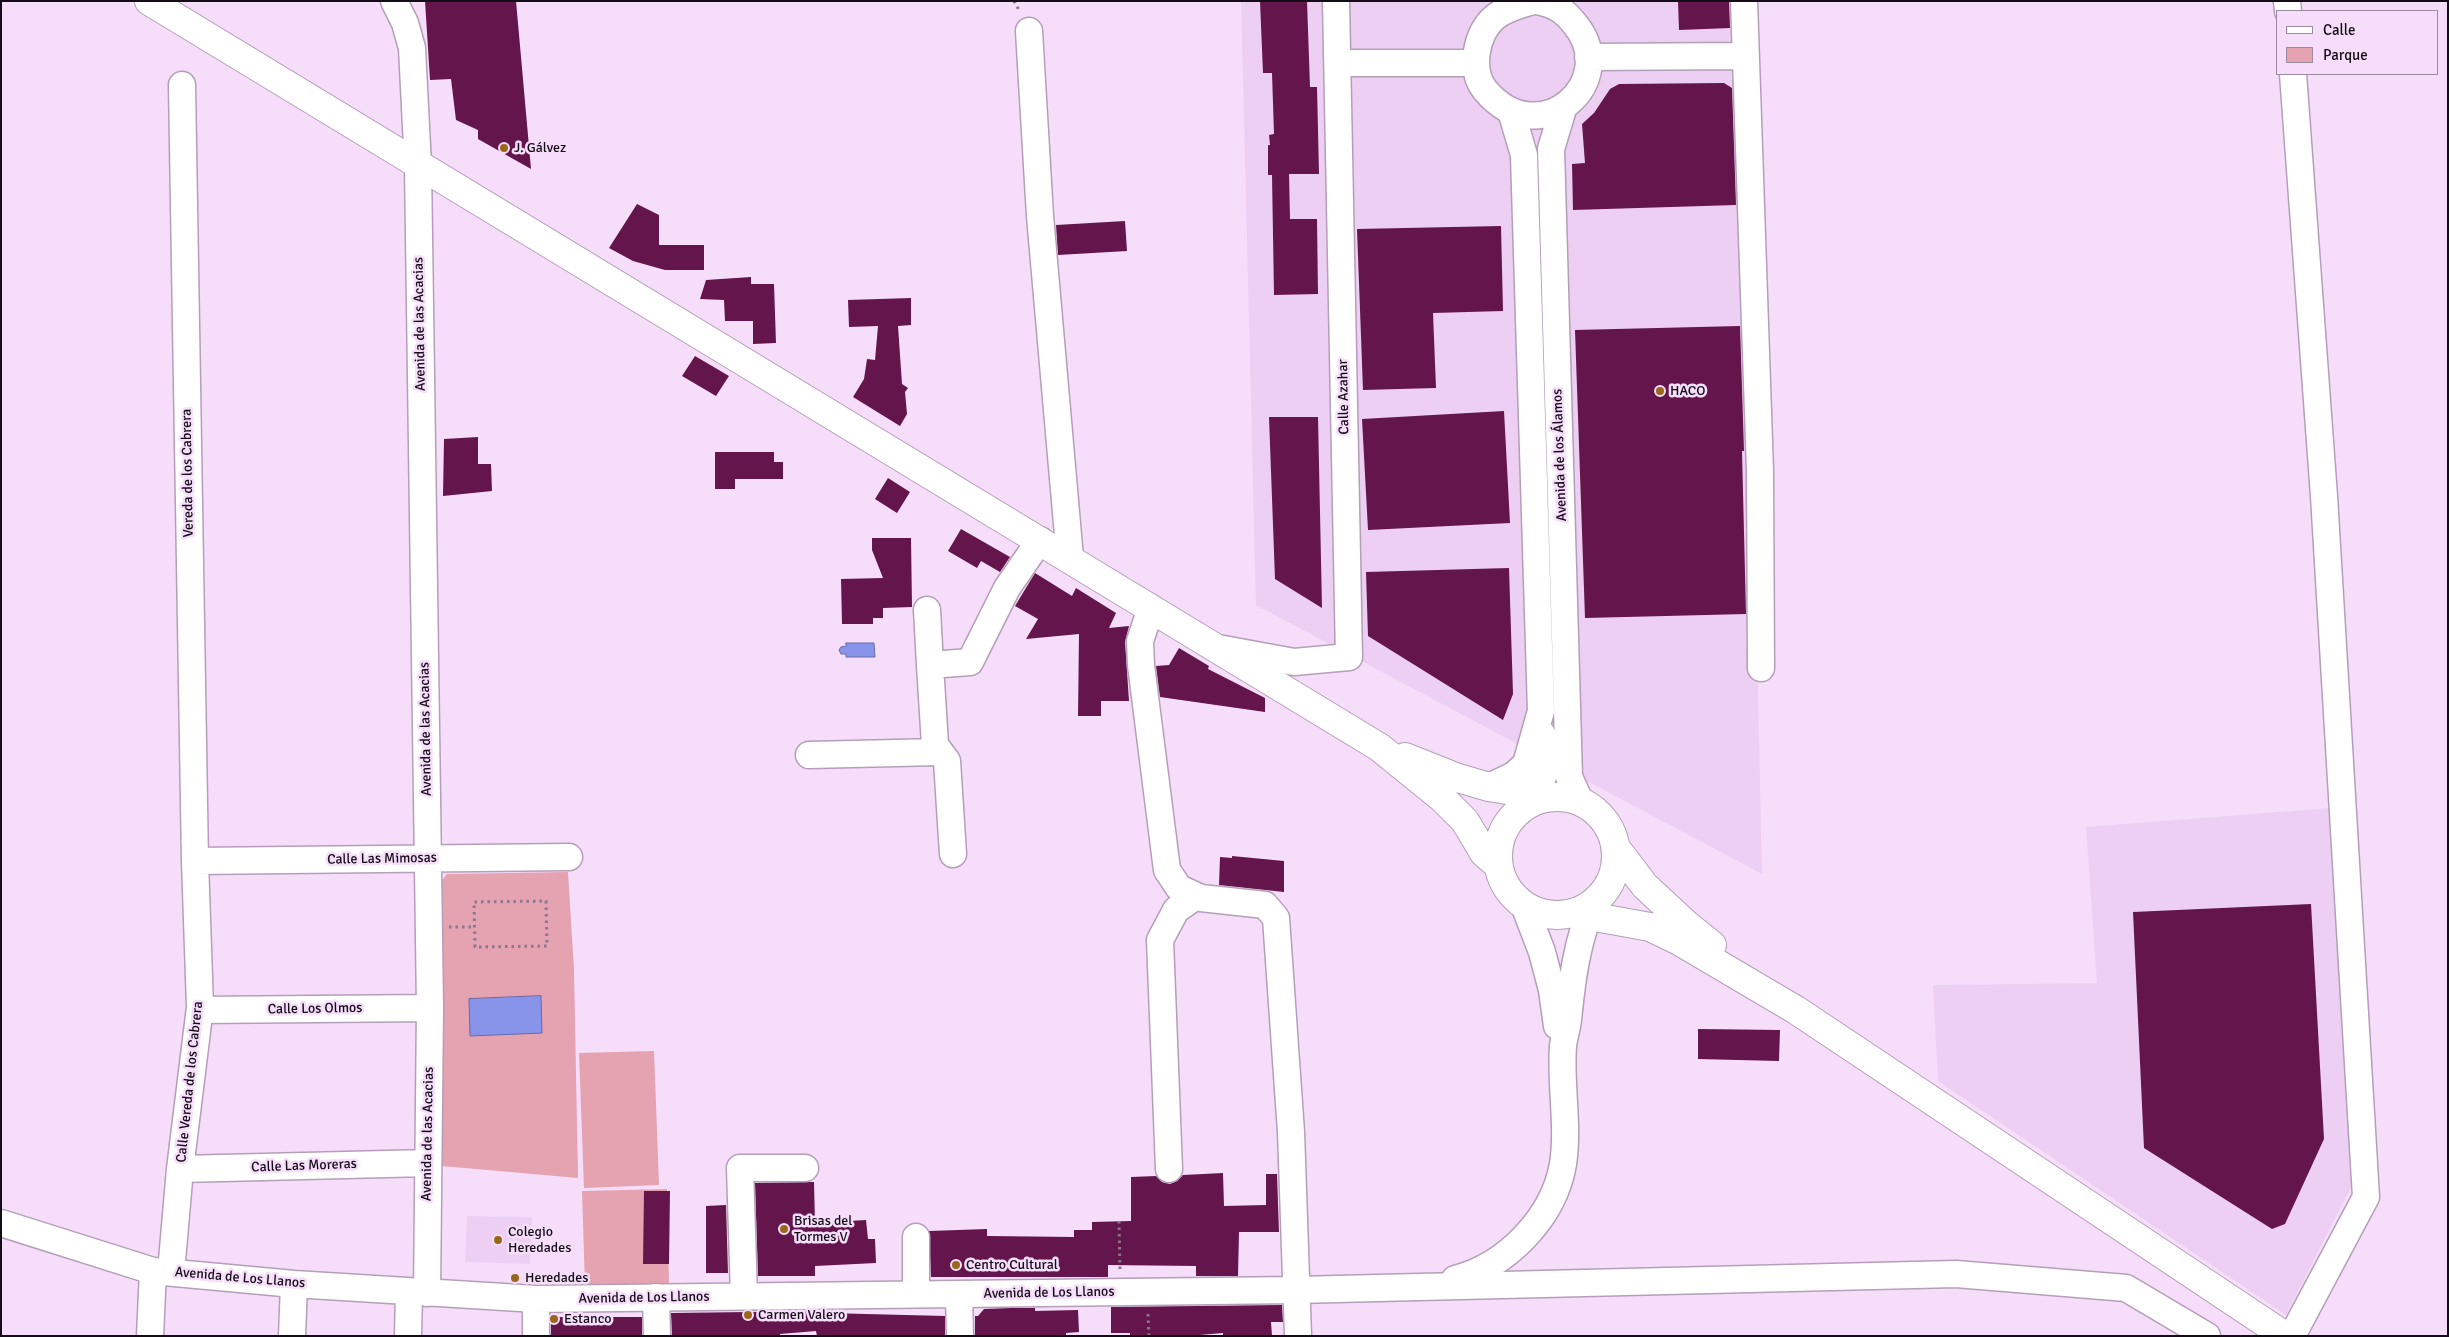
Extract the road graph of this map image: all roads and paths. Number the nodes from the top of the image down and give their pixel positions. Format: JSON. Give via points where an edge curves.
{"nodes":[{"id":1,"x":149,"y":1,"type":"edge"},
{"id":2,"x":394,"y":1,"type":"edge"},
{"id":3,"x":1336,"y":1,"type":"edge"},
{"id":4,"x":1744,"y":1,"type":"edge"},
{"id":5,"x":1534,"y":3,"type":"edge"},
{"id":6,"x":1029,"y":31,"type":"dead end"},
{"id":7,"x":1745,"y":56,"type":"junction"},
{"id":8,"x":1588,"y":57,"type":"junction"},
{"id":9,"x":1476,"y":62,"type":"junction"},
{"id":10,"x":1338,"y":63,"type":"junction"},
{"id":11,"x":2293,"y":75,"type":"edge"},
{"id":12,"x":182,"y":85,"type":"dead end"},
{"id":13,"x":1563,"y":108,"type":"junction"},
{"id":14,"x":1511,"y":111,"type":"junction"},
{"id":15,"x":418,"y":166,"type":"junction"},
{"id":16,"x":1040,"y":540,"type":"junction"},
{"id":17,"x":1070,"y":558,"type":"junction"},
{"id":18,"x":1151,"y":608,"type":"junction"},
{"id":19,"x":927,"y":610,"type":"dead end"},
{"id":20,"x":1216,"y":647,"type":"junction"},
{"id":21,"x":930,"y":665,"type":"junction"},
{"id":22,"x":1762,"y":668,"type":"dead end"},
{"id":23,"x":1541,"y":711,"type":"junction"},
{"id":24,"x":1379,"y":746,"type":"junction"},
{"id":25,"x":940,"y":752,"type":"junction"},
{"id":26,"x":810,"y":755,"type":"dead end"},
{"id":27,"x":1489,"y":787,"type":"junction"},
{"id":28,"x":1540,"y":798,"type":"junction"},
{"id":29,"x":1580,"y":801,"type":"junction"},
{"id":30,"x":1616,"y":848,"type":"junction"},
{"id":31,"x":953,"y":854,"type":"dead end"},
{"id":32,"x":569,"y":857,"type":"dead end"},
{"id":33,"x":427,"y":858,"type":"junction"},
{"id":34,"x":195,"y":861,"type":"junction"},
{"id":35,"x":1498,"y":866,"type":"junction"},
{"id":36,"x":1196,"y":896,"type":"junction"},
{"id":37,"x":474,"y":902,"type":"joint"},
{"id":38,"x":1524,"y":905,"type":"junction"},
{"id":39,"x":1585,"y":910,"type":"junction"},
{"id":40,"x":1630,"y":923,"type":"junction"},
{"id":41,"x":1576,"y":958,"type":"junction"},
{"id":42,"x":430,"y":1008,"type":"junction"},
{"id":43,"x":200,"y":1010,"type":"junction"},
{"id":44,"x":1796,"y":1010,"type":"junction"},
{"id":45,"x":1563,"y":1046,"type":"junction"},
{"id":46,"x":428,"y":1163,"type":"junction"},
{"id":47,"x":805,"y":1168,"type":"dead end"},
{"id":48,"x":180,"y":1169,"type":"junction"},
{"id":49,"x":1169,"y":1169,"type":"dead end"},
{"id":50,"x":1119,"y":1221,"type":"dead end"},
{"id":51,"x":1,"y":1223,"type":"edge"},
{"id":52,"x":916,"y":1237,"type":"dead end"},
{"id":53,"x":162,"y":1271,"type":"junction"},
{"id":54,"x":294,"y":1284,"type":"junction"},
{"id":55,"x":1430,"y":1286,"type":"junction"},
{"id":56,"x":1296,"y":1290,"type":"junction"},
{"id":57,"x":418,"y":1292,"type":"junction"},
{"id":58,"x":1120,"y":1292,"type":"junction"},
{"id":59,"x":916,"y":1294,"type":"junction"},
{"id":60,"x":959,"y":1294,"type":"junction"},
{"id":61,"x":744,"y":1296,"type":"junction"},
{"id":62,"x":656,"y":1297,"type":"junction"},
{"id":63,"x":536,"y":1299,"type":"junction"},
{"id":64,"x":150,"y":1336,"type":"edge"},
{"id":65,"x":292,"y":1336,"type":"edge"},
{"id":66,"x":408,"y":1336,"type":"edge"},
{"id":67,"x":536,"y":1336,"type":"edge"},
{"id":68,"x":657,"y":1336,"type":"edge"},
{"id":69,"x":960,"y":1336,"type":"edge"},
{"id":70,"x":1298,"y":1336,"type":"edge"},
{"id":71,"x":2207,"y":1336,"type":"edge"},
{"id":72,"x":2285,"y":1336,"type":"edge"},
{"id":73,"x":2292,"y":1336,"type":"edge"}],
"edges":[{"from":1,"to":15,"type":"main road"},
{"from":2,"to":15,"type":"street","name":"Avenida de las Acacias","via":[[412,48]]},
{"from":3,"to":10,"type":"street","name":"Calle Azahar"},
{"from":4,"to":7,"type":"street"},
{"from":5,"to":8,"type":"street","via":[[1569,16],[1581,31]]},
{"from":5,"to":9,"type":"street","via":[[1495,17],[1478,44]]},
{"from":6,"to":17,"type":"street","via":[[1040,216]]},
{"from":7,"to":8,"type":"street"},
{"from":7,"to":22,"type":"street","via":[[1759,461]]},
{"from":8,"to":13,"type":"street","via":[[1587,76],[1576,96]]},
{"from":9,"to":10,"type":"street"},
{"from":9,"to":14,"type":"street","via":[[1482,86],[1497,104]]},
{"from":10,"to":20,"type":"street","name":"Calle Azahar","via":[[1350,657],[1294,662]]},
{"from":11,"to":73,"type":"street","via":[[2324,496],[2366,1197]]},
{"from":12,"to":34,"type":"street","name":"Vereda de los Cabrera"},
{"from":13,"to":14,"type":"street","via":[[1549,114],[1527,116]]},
{"from":13,"to":29,"type":"street","name":"Avenida de los Álamos","via":[[1551,149],[1569,777]]},
{"from":14,"to":23,"type":"street","name":"Avenida de los Álamos","via":[[1524,155]]},
{"from":15,"to":16,"type":"main road"},
{"from":15,"to":33,"type":"street","name":"Avenida de las Acacias"},
{"from":16,"to":17,"type":"main road"},
{"from":16,"to":21,"type":"street","via":[[1007,588],[970,662]]},
{"from":17,"to":18,"type":"main road"},
{"from":18,"to":20,"type":"main road"},
{"from":18,"to":36,"type":"street","via":[[1140,641],[1141,665],[1167,870],[1179,888]]},
{"from":19,"to":21,"type":"street"},
{"from":20,"to":24,"type":"main road"},
{"from":21,"to":25,"type":"street","via":[[935,745]]},
{"from":23,"to":27,"type":"street","name":"Avenida de los Álamos","via":[[1526,764],[1514,775]]},
{"from":23,"to":28,"type":"street","name":"Avenida de los Álamos","via":[[1544,774]]},
{"from":24,"to":27,"type":"main road"},
{"from":24,"to":35,"type":"main road","via":[[1465,821],[1484,853]]},
{"from":25,"to":26,"type":"street"},
{"from":25,"to":31,"type":"street","via":[[947,761]]},
{"from":27,"to":28,"type":"main road"},
{"from":28,"to":29,"type":"main road","via":[[1564,797]]},
{"from":28,"to":35,"type":"main road","via":[[1520,809],[1509,821],[1498,850]]},
{"from":29,"to":30,"type":"main road","via":[[1598,812],[1610,828]]},
{"from":30,"to":39,"type":"main road","via":[[1616,868],[1608,887]]},
{"from":30,"to":44,"type":"main road","via":[[1645,886],[1687,925]]},
{"from":32,"to":33,"type":"street","name":"Calle Las Mimosas"},
{"from":33,"to":34,"type":"street","name":"Calle Las Mimosas"},
{"from":33,"to":42,"type":"street","name":"Avenida de las Acacias"},
{"from":34,"to":43,"type":"street","name":"Calle Vereda de los Cabrera"},
{"from":35,"to":38,"type":"main road","via":[[1503,881]]},
{"from":36,"to":49,"type":"street","via":[[1176,910],[1160,940]]},
{"from":36,"to":56,"type":"street","via":[[1265,905],[1276,918],[1291,1132]]},
{"from":37,"to":37,"type":"path","via":[[475,947],[547,946],[546,901]]},
{"from":38,"to":39,"type":"main road","via":[[1547,914]]},
{"from":38,"to":45,"type":"street","via":[[1542,952]]},
{"from":39,"to":40,"type":"main road"},
{"from":39,"to":41,"type":"street"},
{"from":40,"to":41,"type":"street","via":[[1596,938]]},
{"from":40,"to":44,"type":"main road","via":[[1650,927],[1679,941]]},
{"from":41,"to":45,"type":"street"},
{"from":42,"to":43,"type":"street","name":"Calle Los Olmos"},
{"from":42,"to":46,"type":"street","name":"Avenida de las Acacias"},
{"from":43,"to":48,"type":"street","name":"Calle Vereda de los Cabrera"},
{"from":44,"to":72,"type":"main road"},
{"from":45,"to":55,"type":"street","via":[[1563,1164],[1552,1199],[1539,1220],[1496,1262],[1462,1278]]},
{"from":46,"to":48,"type":"street","name":"Calle Las Moreras"},
{"from":46,"to":57,"type":"street","name":"Avenida de las Acacias"},
{"from":47,"to":61,"type":"street","via":[[740,1168]]},
{"from":48,"to":53,"type":"street","name":"Calle Vereda de los Cabrera"},
{"from":50,"to":58,"type":"path"},
{"from":51,"to":53,"type":"street","name":"Avenida de Los Llanos"},
{"from":52,"to":59,"type":"street"},
{"from":53,"to":54,"type":"street","name":"Avenida de Los Llanos"},
{"from":53,"to":64,"type":"street","name":"Calle Vereda de los Cabrera"},
{"from":54,"to":57,"type":"street","name":"Avenida de Los Llanos"},
{"from":54,"to":65,"type":"street"},
{"from":55,"to":56,"type":"street","name":"Avenida de Los Llanos"},
{"from":55,"to":71,"type":"street","via":[[1956,1274],[2126,1288]]},
{"from":56,"to":58,"type":"street","name":"Avenida de Los Llanos"},
{"from":56,"to":70,"type":"street"},
{"from":57,"to":63,"type":"street","name":"Avenida de Los Llanos"},
{"from":57,"to":66,"type":"street","name":"Avenida de las Acacias"},
{"from":58,"to":60,"type":"street","name":"Avenida de Los Llanos"},
{"from":59,"to":60,"type":"street","name":"Avenida de Los Llanos"},
{"from":59,"to":61,"type":"street","name":"Avenida de Los Llanos"},
{"from":60,"to":69,"type":"street"},
{"from":61,"to":62,"type":"street","name":"Avenida de Los Llanos"},
{"from":62,"to":63,"type":"street","name":"Avenida de Los Llanos"},
{"from":62,"to":68,"type":"street"},
{"from":63,"to":67,"type":"street"}]}
